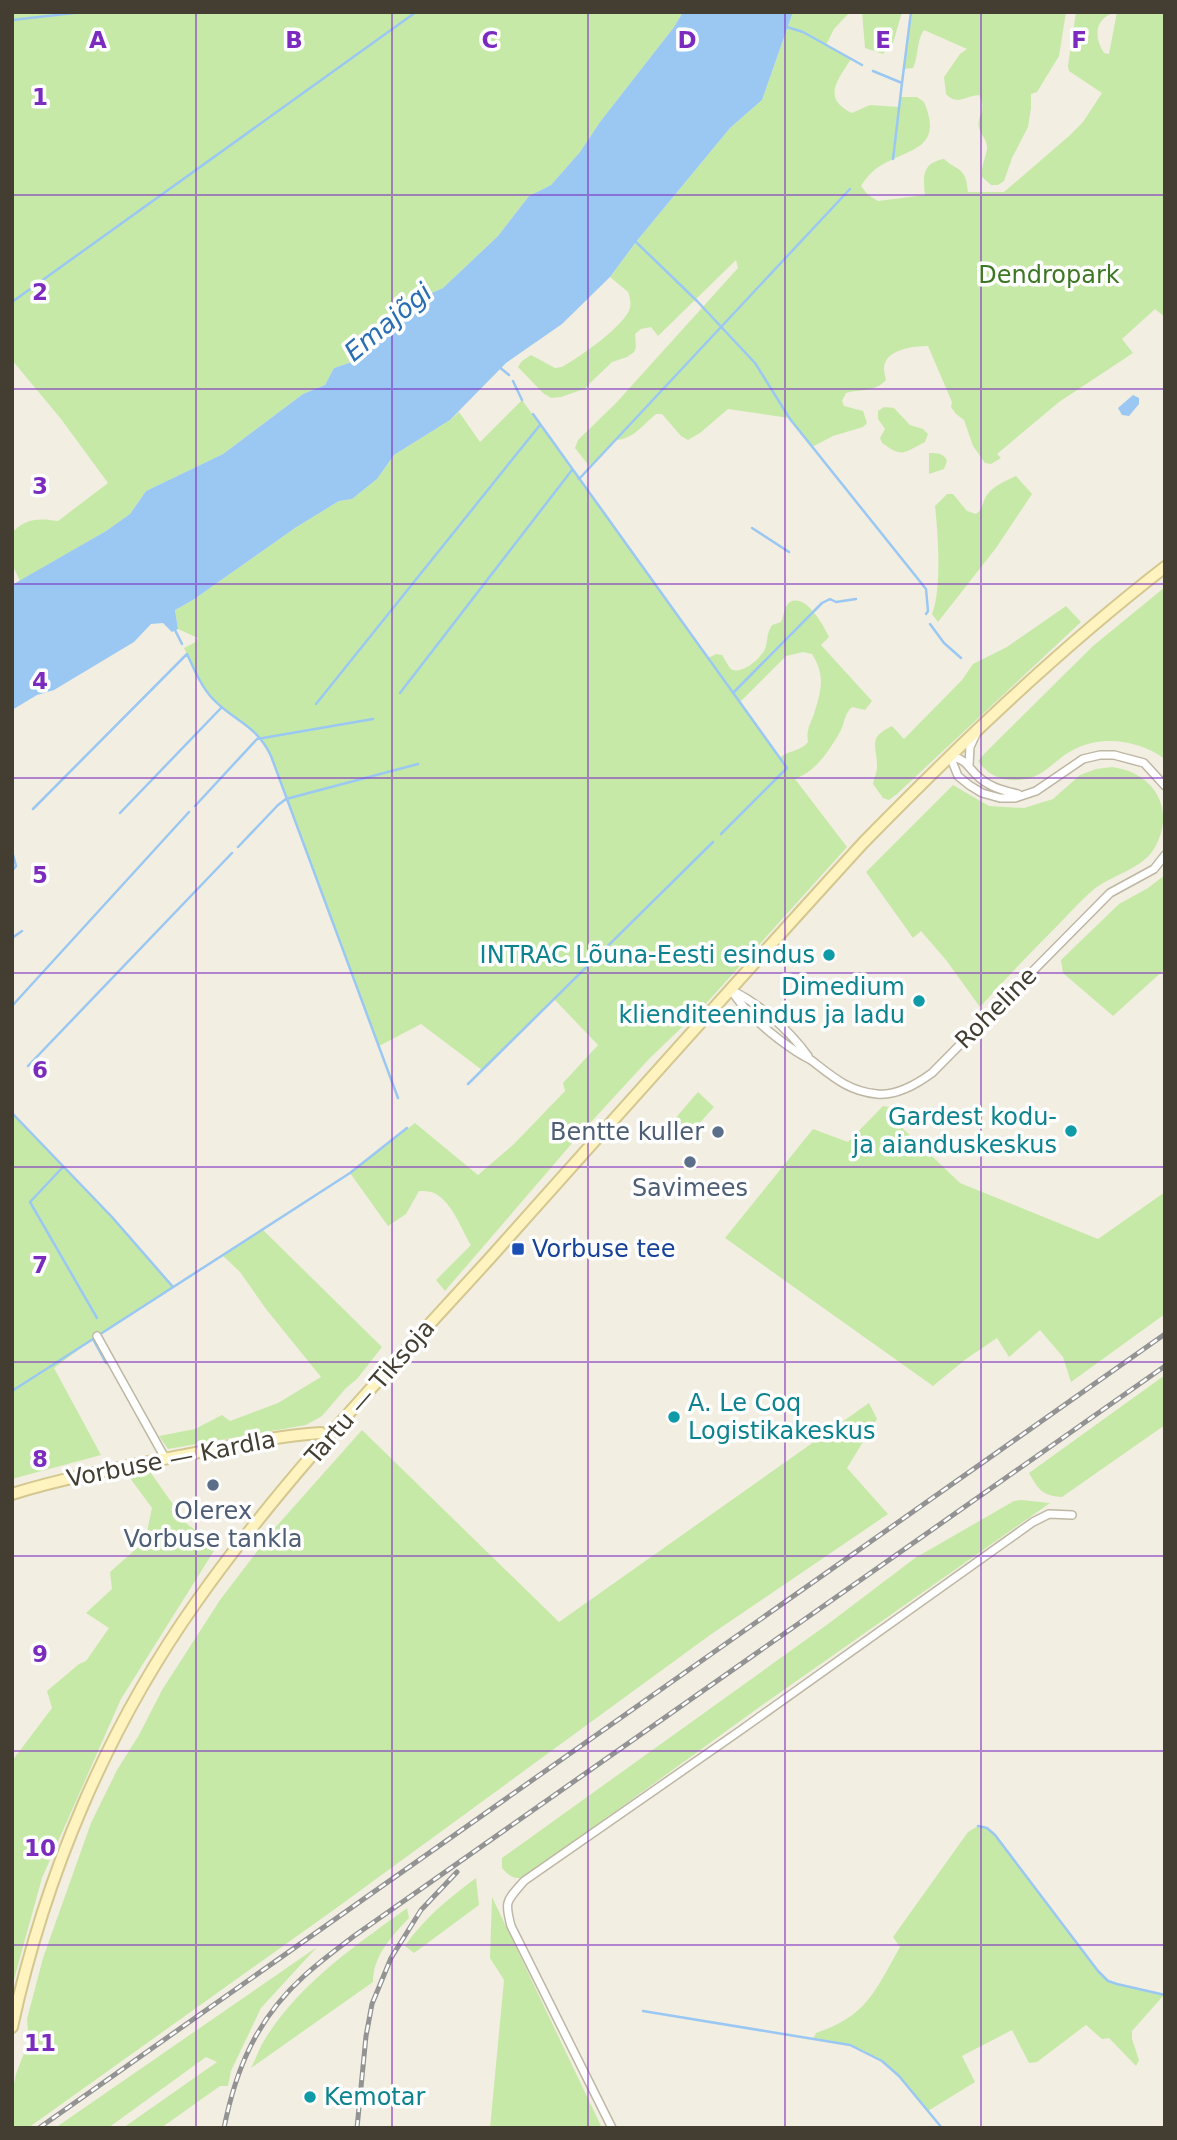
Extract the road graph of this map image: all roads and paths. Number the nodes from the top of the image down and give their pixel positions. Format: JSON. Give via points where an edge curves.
{"nodes":[{"id":1,"x":1165,"y":567,"type":"edge"},
{"id":2,"x":979,"y":728,"type":"junction"},
{"id":3,"x":950,"y":756,"type":"junction"},
{"id":4,"x":969,"y":767,"type":"junction"},
{"id":5,"x":1165,"y":786,"type":"edge"},
{"id":6,"x":1022,"y":795,"type":"junction"},
{"id":7,"x":1165,"y":855,"type":"edge"},
{"id":8,"x":730,"y":989,"type":"junction"},
{"id":9,"x":97,"y":1336,"type":"dead end"},
{"id":10,"x":329,"y":1439,"type":"junction"},
{"id":11,"x":165,"y":1458,"type":"junction"},
{"id":12,"x":12,"y":1493,"type":"edge"},
{"id":13,"x":1072,"y":1515,"type":"dead end"},
{"id":14,"x":12,"y":2027,"type":"edge"},
{"id":15,"x":612,"y":2128,"type":"edge"}],
"edges":[{"from":1,"to":2,"type":"main road","name":"Tartu — Tiksoja"},
{"from":2,"to":3,"type":"main road","name":"Tartu — Tiksoja"},
{"from":2,"to":4,"type":"street","via":[[970,747]]},
{"from":3,"to":4,"type":"street"},
{"from":3,"to":6,"type":"street","via":[[958,776],[982,793]]},
{"from":3,"to":8,"type":"main road","name":"Tartu — Tiksoja","via":[[863,843]]},
{"from":4,"to":6,"type":"street","via":[[990,785]]},
{"from":5,"to":6,"type":"street","via":[[1144,762],[1100,755],[1083,759],[1036,791]]},
{"from":7,"to":8,"type":"street","name":"Roheline","via":[[1154,869],[1110,893],[932,1073],[901,1090],[878,1094],[840,1083],[810,1060],[751,1000]]},
{"from":8,"to":10,"type":"main road","name":"Tartu — Tiksoja"},
{"from":9,"to":11,"type":"street"},
{"from":10,"to":11,"type":"main road","name":"Vorbuse — Kardla","via":[[321,1433],[276,1437]]},
{"from":10,"to":14,"type":"main road","name":"Tartu — Tiksoja","via":[[196,1603],[119,1730],[88,1793],[42,1912]]},
{"from":11,"to":12,"type":"main road","name":"Vorbuse — Kardla"},
{"from":13,"to":15,"type":"street","via":[[1049,1514],[1033,1522],[524,1881],[511,1896],[506,1907],[511,1926]]}]}
